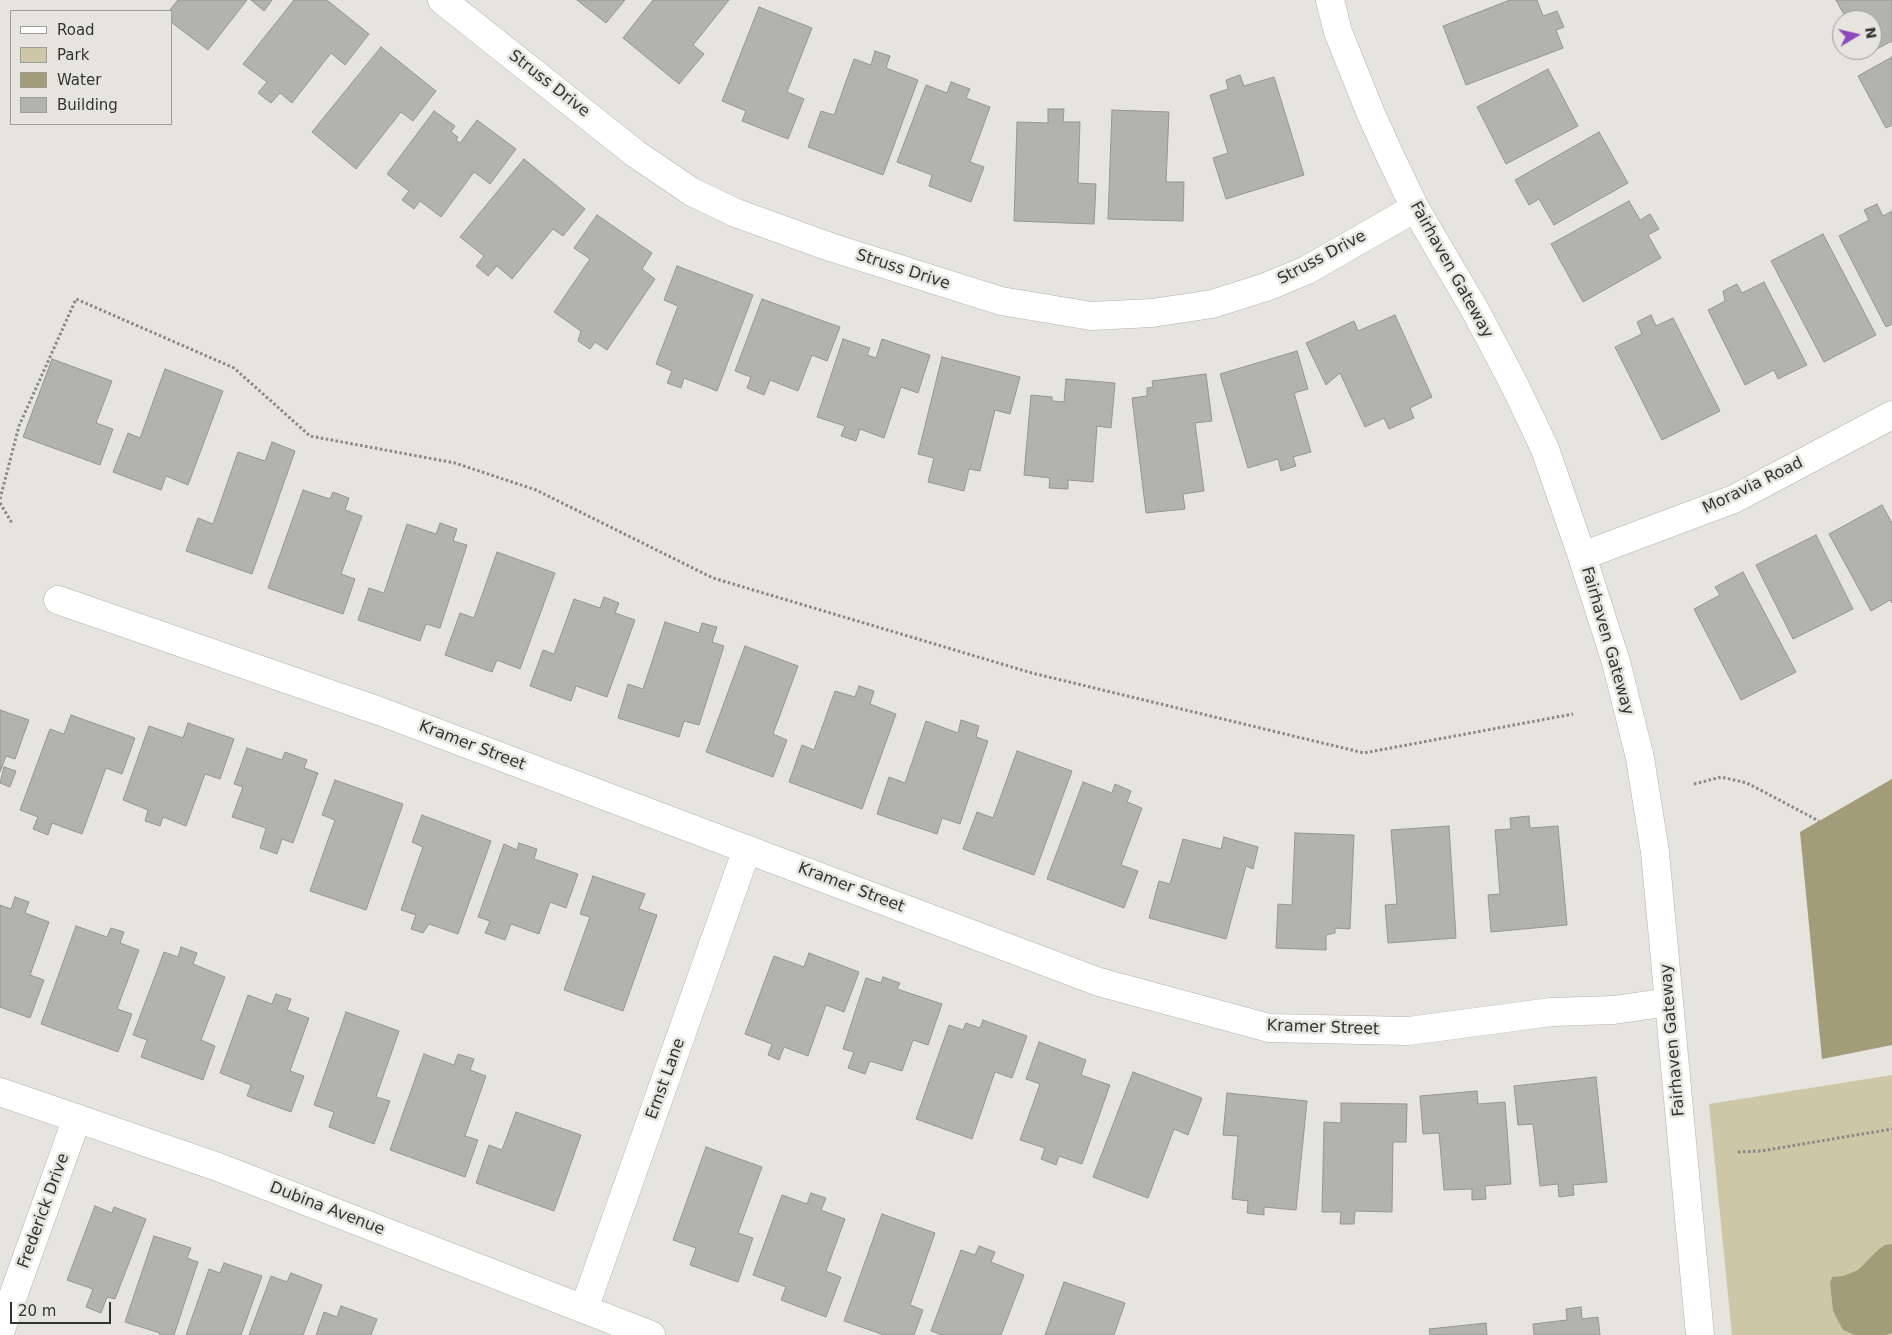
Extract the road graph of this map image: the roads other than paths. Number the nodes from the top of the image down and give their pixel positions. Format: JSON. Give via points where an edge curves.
{"nodes":[{"id":1,"x":442,"y":0,"type":"edge"},
{"id":2,"x":1330,"y":0,"type":"edge"},
{"id":3,"x":1415,"y":208,"type":"junction"},
{"id":4,"x":1892,"y":415,"type":"edge"},
{"id":5,"x":1582,"y":556,"type":"junction"},
{"id":6,"x":58,"y":600,"type":"dead end"},
{"id":7,"x":747,"y":850,"type":"junction"},
{"id":8,"x":1669,"y":1002,"type":"junction"},
{"id":9,"x":0,"y":1092,"type":"edge"},
{"id":10,"x":77,"y":1118,"type":"junction"},
{"id":11,"x":584,"y":1309,"type":"junction"},
{"id":12,"x":0,"y":1332,"type":"edge"},
{"id":13,"x":651,"y":1335,"type":"edge"},
{"id":14,"x":1700,"y":1335,"type":"edge"}],
"edges":[{"from":1,"to":3,"type":"street","name":"Struss Drive","via":[[636,154],[692,192],[736,213],[830,247],[1001,301],[1091,316],[1152,313],[1212,304],[1307,270]]},
{"from":2,"to":3,"type":"street","name":"Fairhaven Gateway","via":[[1338,32],[1371,114]]},
{"from":3,"to":5,"type":"street","name":"Fairhaven Gateway","via":[[1514,384],[1545,449]]},
{"from":4,"to":5,"type":"street","name":"Moravia Road","via":[[1734,498]]},
{"from":5,"to":8,"type":"street","name":"Fairhaven Gateway","via":[[1616,662],[1640,758],[1655,852]]},
{"from":6,"to":7,"type":"street","name":"Kramer Street","via":[[382,712]]},
{"from":7,"to":8,"type":"street","name":"Kramer Street","via":[[1099,982],[1269,1028],[1409,1031],[1551,1012],[1614,1010]]},
{"from":7,"to":11,"type":"street","name":"Ernst Lane"},
{"from":8,"to":14,"type":"street","name":"Fairhaven Gateway"},
{"from":9,"to":10,"type":"street","name":"Dubina Avenue"},
{"from":10,"to":11,"type":"street","name":"Dubina Avenue","via":[[218,1167]]},
{"from":10,"to":12,"type":"street","name":"Frederick Drive"},
{"from":11,"to":13,"type":"street","name":"Dubina Avenue"}]}
